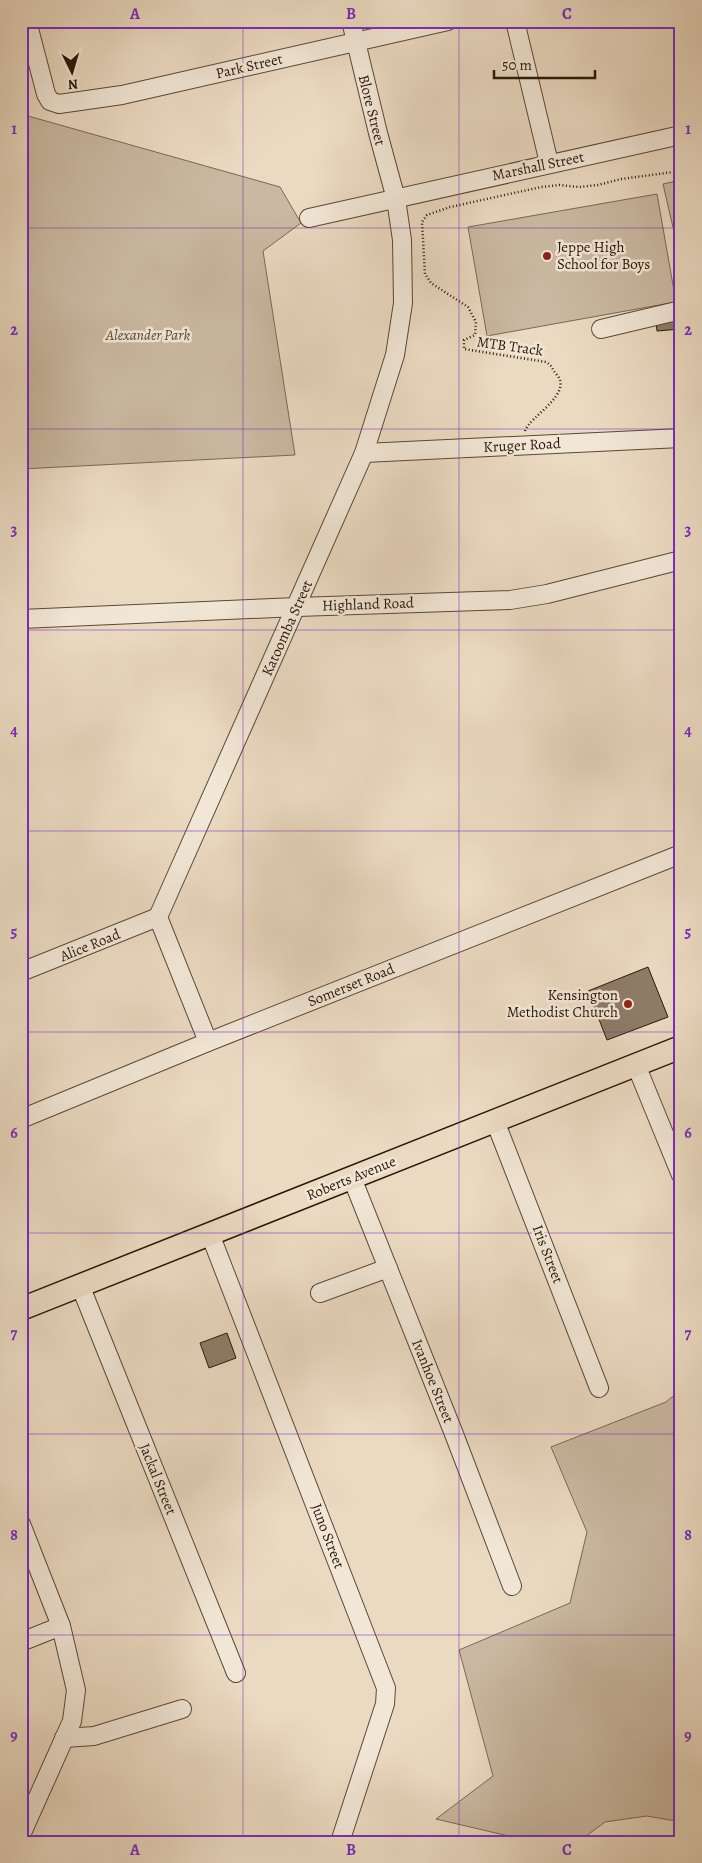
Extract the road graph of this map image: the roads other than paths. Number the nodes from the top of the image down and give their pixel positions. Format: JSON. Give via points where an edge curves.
{"nodes":[{"id":1,"x":27,"y":21,"type":"edge"},
{"id":2,"x":351,"y":21,"type":"edge"},
{"id":3,"x":448,"y":21,"type":"edge"},
{"id":4,"x":516,"y":21,"type":"edge"},
{"id":5,"x":355,"y":43,"type":"junction"},
{"id":6,"x":681,"y":135,"type":"edge"},
{"id":7,"x":549,"y":163,"type":"junction"},
{"id":8,"x":396,"y":199,"type":"junction"},
{"id":9,"x":309,"y":218,"type":"dead end"},
{"id":10,"x":681,"y":310,"type":"edge"},
{"id":11,"x":601,"y":329,"type":"dead end"},
{"id":12,"x":681,"y":438,"type":"edge"},
{"id":13,"x":364,"y":453,"type":"junction"},
{"id":14,"x":681,"y":560,"type":"edge"},
{"id":15,"x":297,"y":607,"type":"junction"},
{"id":16,"x":21,"y":619,"type":"edge"},
{"id":17,"x":681,"y":854,"type":"edge"},
{"id":18,"x":158,"y":917,"type":"junction"},
{"id":19,"x":21,"y":972,"type":"edge"},
{"id":20,"x":208,"y":1042,"type":"junction"},
{"id":21,"x":681,"y":1047,"type":"edge"},
{"id":22,"x":636,"y":1065,"type":"junction"},
{"id":23,"x":21,"y":1119,"type":"edge"},
{"id":24,"x":495,"y":1121,"type":"junction"},
{"id":25,"x":681,"y":1175,"type":"edge"},
{"id":26,"x":352,"y":1178,"type":"junction"},
{"id":27,"x":210,"y":1234,"type":"junction"},
{"id":28,"x":388,"y":1268,"type":"junction"},
{"id":29,"x":80,"y":1285,"type":"junction"},
{"id":30,"x":320,"y":1293,"type":"dead end"},
{"id":31,"x":21,"y":1309,"type":"edge"},
{"id":32,"x":600,"y":1388,"type":"dead end"},
{"id":33,"x":21,"y":1524,"type":"edge"},
{"id":34,"x":512,"y":1586,"type":"dead end"},
{"id":35,"x":61,"y":1626,"type":"junction"},
{"id":36,"x":21,"y":1642,"type":"edge"},
{"id":37,"x":236,"y":1673,"type":"dead end"},
{"id":38,"x":182,"y":1709,"type":"dead end"},
{"id":39,"x":64,"y":1738,"type":"junction"},
{"id":40,"x":28,"y":1806,"type":"edge"},
{"id":41,"x":21,"y":1836,"type":"edge"},
{"id":42,"x":340,"y":1842,"type":"edge"}],
"edges":[{"from":1,"to":5,"type":"street","name":"Park Street","via":[[41,82],[50,101],[67,104],[122,95]]},
{"from":2,"to":5,"type":"street","name":"Blore Street"},
{"from":3,"to":5,"type":"street","name":"Park Street"},
{"from":4,"to":7,"type":"street"},
{"from":5,"to":8,"type":"street","name":"Blore Street"},
{"from":6,"to":7,"type":"street","name":"Marshall Street"},
{"from":7,"to":8,"type":"street","name":"Marshall Street"},
{"from":8,"to":9,"type":"street","name":"Marshall Street"},
{"from":8,"to":13,"type":"street","name":"Katoomba Street","via":[[404,269],[401,325],[395,356]]},
{"from":10,"to":11,"type":"street"},
{"from":12,"to":13,"type":"street","name":"Kruger Road"},
{"from":13,"to":15,"type":"street","name":"Katoomba Street"},
{"from":14,"to":15,"type":"street","name":"Highland Road","via":[[530,598]]},
{"from":15,"to":16,"type":"street","name":"Highland Road"},
{"from":15,"to":18,"type":"street","name":"Katoomba Street"},
{"from":17,"to":20,"type":"street","name":"Somerset Road"},
{"from":18,"to":19,"type":"street","name":"Alice Road"},
{"from":18,"to":20,"type":"street"},
{"from":20,"to":23,"type":"street","name":"Somerset Road"},
{"from":21,"to":22,"type":"main road","name":"Roberts Avenue"},
{"from":22,"to":24,"type":"main road","name":"Roberts Avenue"},
{"from":22,"to":25,"type":"street"},
{"from":24,"to":26,"type":"main road","name":"Roberts Avenue"},
{"from":24,"to":32,"type":"street","name":"Iris Street"},
{"from":26,"to":27,"type":"main road","name":"Roberts Avenue"},
{"from":26,"to":28,"type":"street","name":"Ivanhoe Street"},
{"from":27,"to":29,"type":"main road","name":"Roberts Avenue"},
{"from":27,"to":42,"type":"street","name":"Juno Street","via":[[386,1688],[385,1704]]},
{"from":28,"to":30,"type":"street"},
{"from":28,"to":34,"type":"street","name":"Ivanhoe Street"},
{"from":29,"to":31,"type":"main road","name":"Roberts Avenue"},
{"from":29,"to":37,"type":"street","name":"Jackal Street"},
{"from":33,"to":35,"type":"street"},
{"from":35,"to":36,"type":"street"},
{"from":35,"to":39,"type":"street","via":[[76,1690],[72,1721]]},
{"from":38,"to":39,"type":"street","via":[[94,1736]]},
{"from":39,"to":40,"type":"street"},
{"from":40,"to":41,"type":"street"}]}
